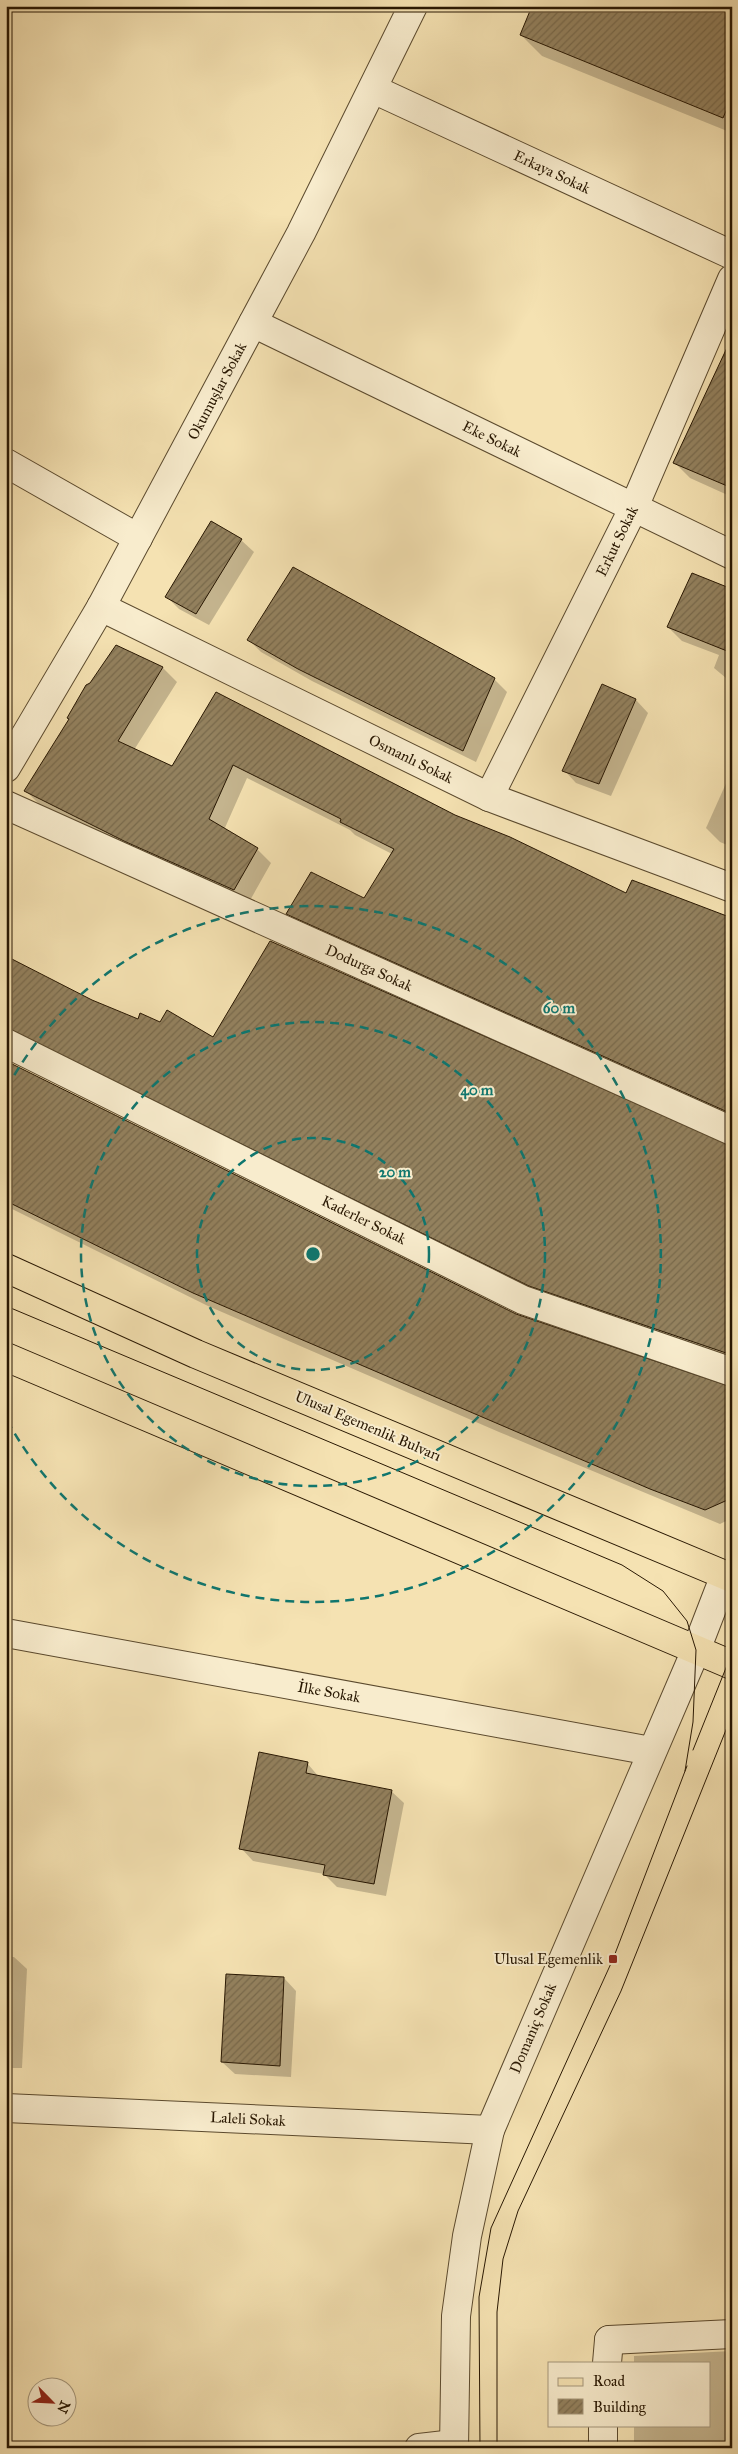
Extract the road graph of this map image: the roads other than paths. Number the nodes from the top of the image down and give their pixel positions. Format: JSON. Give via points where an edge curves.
{"nodes":[{"id":1,"x":413,"y":6,"type":"edge"},
{"id":2,"x":372,"y":89,"type":"junction"},
{"id":3,"x":732,"y":255,"type":"edge"},
{"id":4,"x":732,"y":279,"type":"edge"},
{"id":5,"x":253,"y":323,"type":"junction"},
{"id":6,"x":6,"y":463,"type":"edge"},
{"id":7,"x":634,"y":507,"type":"junction"},
{"id":8,"x":138,"y":538,"type":"junction"},
{"id":9,"x":732,"y":555,"type":"edge"},
{"id":10,"x":101,"y":606,"type":"junction"},
{"id":11,"x":6,"y":768,"type":"edge"},
{"id":12,"x":489,"y":797,"type":"junction"},
{"id":13,"x":6,"y":805,"type":"edge"},
{"id":14,"x":732,"y":888,"type":"edge"},
{"id":15,"x":6,"y":1042,"type":"edge"},
{"id":16,"x":732,"y":1131,"type":"edge"},
{"id":17,"x":6,"y":1268,"type":"edge"},
{"id":18,"x":6,"y":1357,"type":"edge"},
{"id":19,"x":732,"y":1372,"type":"edge"},
{"id":20,"x":730,"y":1571,"type":"edge"},
{"id":21,"x":6,"y":1633,"type":"edge"},
{"id":22,"x":696,"y":1650,"type":"junction"},
{"id":23,"x":732,"y":1665,"type":"edge"},
{"id":24,"x":651,"y":1751,"type":"junction"},
{"id":25,"x":6,"y":2108,"type":"edge"},
{"id":26,"x":490,"y":2130,"type":"junction"},
{"id":27,"x":732,"y":2334,"type":"edge"},
{"id":28,"x":608,"y":2352,"type":"edge"},
{"id":29,"x":603,"y":2426,"type":"edge"},
{"id":30,"x":454,"y":2446,"type":"edge"},
{"id":31,"x":419,"y":2448,"type":"edge"},
{"id":32,"x":603,"y":2448,"type":"edge"}],
"edges":[{"from":1,"to":2,"type":"street","name":"Okumuşlar Sokak"},
{"from":2,"to":3,"type":"street","name":"Erkaya Sokak"},
{"from":2,"to":5,"type":"street","name":"Okumuşlar Sokak","via":[[318,202]]},
{"from":4,"to":7,"type":"street","name":"Erkut Sokak"},
{"from":5,"to":7,"type":"street","name":"Eke Sokak"},
{"from":5,"to":8,"type":"street","name":"Okumuşlar Sokak"},
{"from":6,"to":8,"type":"street"},
{"from":7,"to":9,"type":"street","name":"Eke Sokak"},
{"from":7,"to":12,"type":"street","name":"Erkut Sokak"},
{"from":8,"to":10,"type":"street","name":"Okumuşlar Sokak"},
{"from":10,"to":11,"type":"street","name":"Okumuşlar Sokak"},
{"from":10,"to":12,"type":"street","name":"Osmanlı Sokak"},
{"from":12,"to":14,"type":"street","name":"Osmanlı Sokak"},
{"from":13,"to":16,"type":"street","name":"Dodurga Sokak"},
{"from":15,"to":19,"type":"street","name":"Kaderler Sokak","via":[[523,1300]]},
{"from":17,"to":20,"type":"main road","name":"Ulusal Egemenlik Bulvarı","via":[[196,1354]]},
{"from":18,"to":22,"type":"main road"},
{"from":20,"to":22,"type":"street","name":"Domaniç Sokak"},
{"from":21,"to":24,"type":"street","name":"İlke Sokak"},
{"from":22,"to":23,"type":"main road"},
{"from":22,"to":24,"type":"street","name":"Domaniç Sokak"},
{"from":24,"to":26,"type":"street","name":"Domaniç Sokak"},
{"from":25,"to":26,"type":"street","name":"Laleli Sokak"},
{"from":26,"to":30,"type":"street","name":"Domaniç Sokak","via":[[467,2236],[456,2316]]},
{"from":27,"to":28,"type":"street"},
{"from":29,"to":32,"type":"street"},
{"from":30,"to":31,"type":"street"}]}
